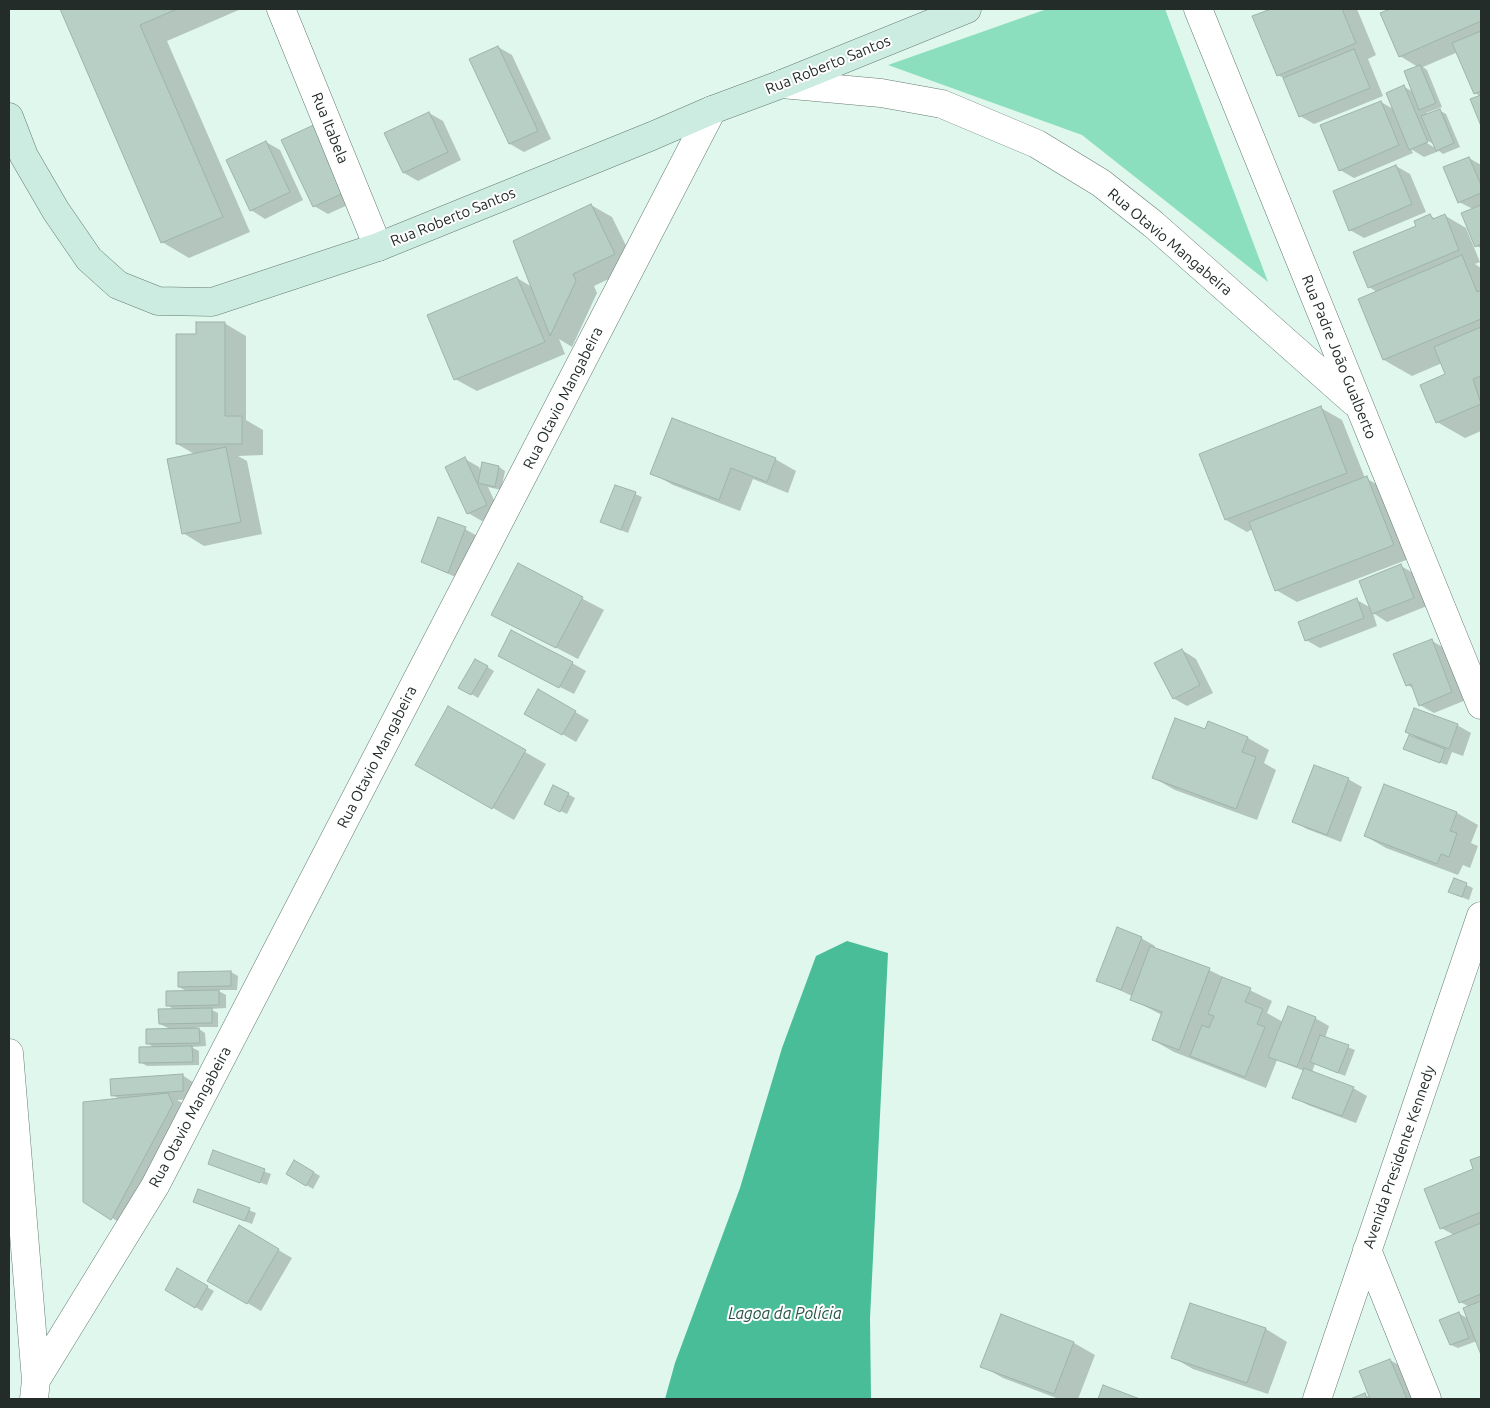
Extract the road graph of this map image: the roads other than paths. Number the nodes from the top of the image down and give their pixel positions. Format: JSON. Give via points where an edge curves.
{"nodes":[{"id":1,"x":282,"y":9,"type":"edge"},
{"id":2,"x":968,"y":9,"type":"edge"},
{"id":3,"x":1198,"y":9,"type":"edge"},
{"id":4,"x":782,"y":84,"type":"junction"},
{"id":5,"x":712,"y":110,"type":"junction"},
{"id":6,"x":9,"y":117,"type":"edge"},
{"id":7,"x":378,"y":248,"type":"junction"},
{"id":8,"x":1359,"y":406,"type":"junction"},
{"id":9,"x":1481,"y":705,"type":"edge"},
{"id":10,"x":1481,"y":916,"type":"edge"},
{"id":11,"x":9,"y":1052,"type":"edge"},
{"id":12,"x":1367,"y":1250,"type":"junction"},
{"id":13,"x":35,"y":1390,"type":"edge"},
{"id":14,"x":1317,"y":1399,"type":"edge"},
{"id":15,"x":1427,"y":1399,"type":"edge"}],
"edges":[{"from":1,"to":7,"type":"street","name":"Rua Itabela"},
{"from":2,"to":4,"type":"main road","name":"Rua Roberto Santos"},
{"from":3,"to":8,"type":"street","name":"Rua Padre João Gualberto"},
{"from":4,"to":5,"type":"main road","name":"Rua Roberto Santos"},
{"from":4,"to":8,"type":"street","name":"Rua Otavio Mangabeira","via":[[942,104],[1037,144],[1101,184],[1153,224]]},
{"from":5,"to":7,"type":"main road","name":"Rua Roberto Santos"},
{"from":5,"to":13,"type":"street","name":"Rua Otavio Mangabeira","via":[[155,1186]]},
{"from":6,"to":7,"type":"main road","name":"Rua Roberto Santos","via":[[24,156],[88,259],[118,285],[158,301],[212,302]]},
{"from":8,"to":9,"type":"street","name":"Rua Padre João Gualberto"},
{"from":10,"to":12,"type":"street","name":"Avenida Presidente Kennedy"},
{"from":11,"to":13,"type":"street"},
{"from":12,"to":14,"type":"street","name":"Avenida Presidente Kennedy"},
{"from":12,"to":15,"type":"street"}]}
